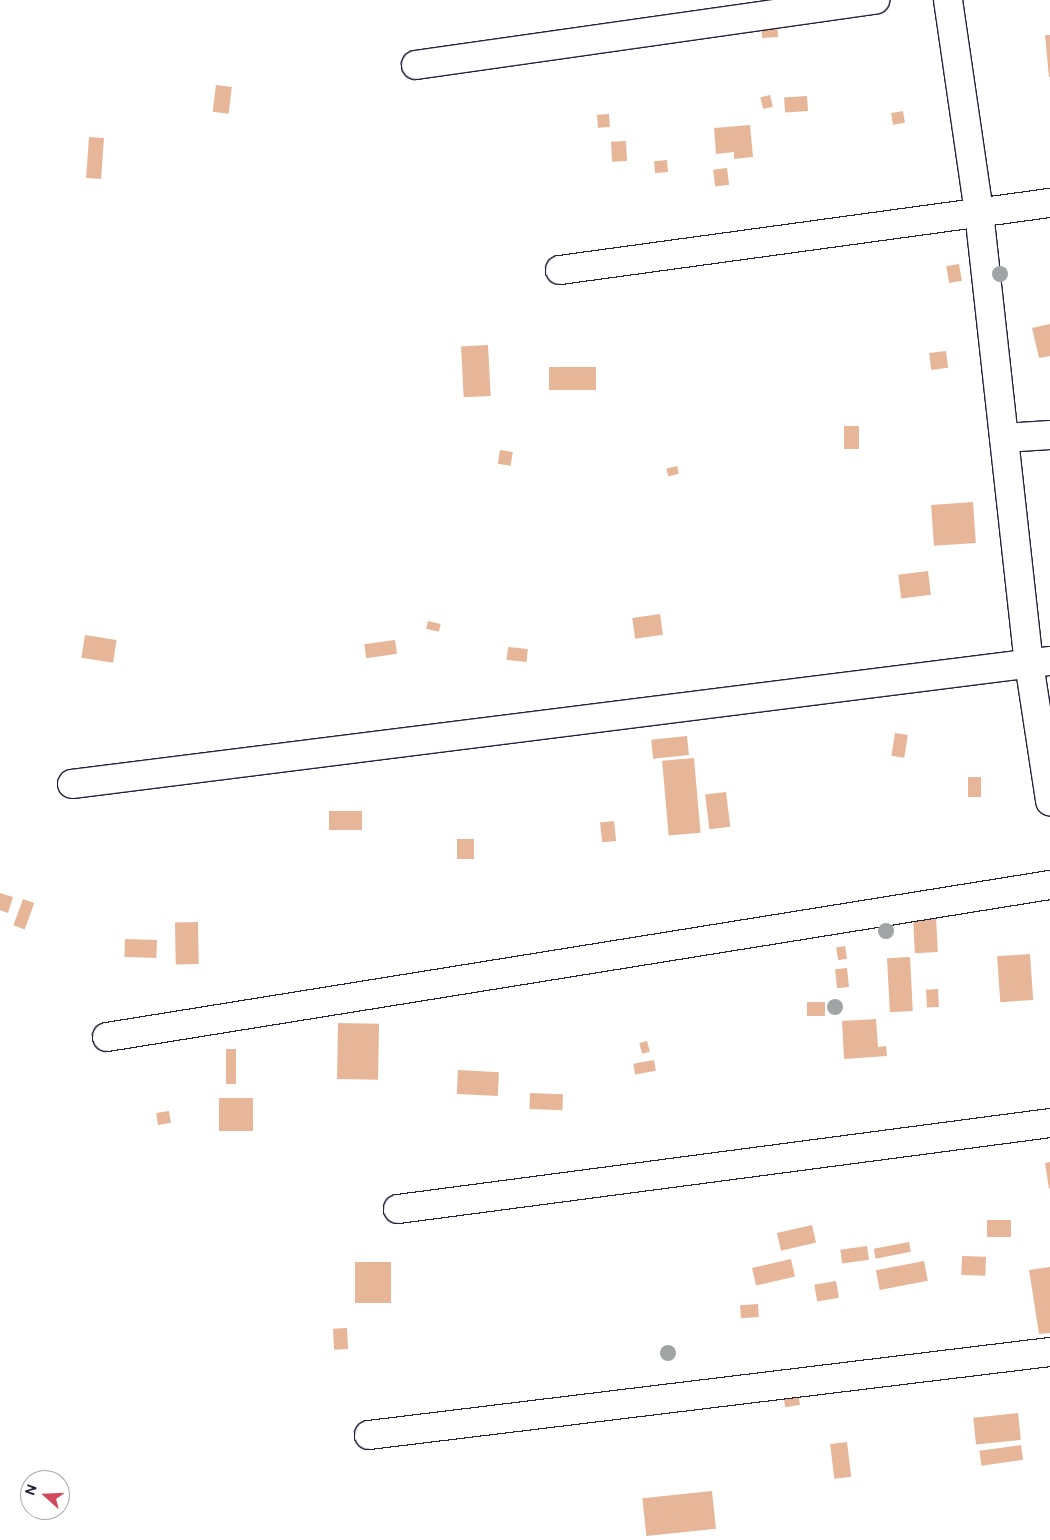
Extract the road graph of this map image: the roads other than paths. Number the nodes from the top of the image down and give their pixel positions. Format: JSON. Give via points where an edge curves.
{"nodes":[{"id":1,"x":875,"y":0,"type":"edge"},
{"id":2,"x":948,"y":0,"type":"edge"},
{"id":3,"x":416,"y":65,"type":"dead end"},
{"id":4,"x":1050,"y":203,"type":"edge"},
{"id":5,"x":979,"y":212,"type":"junction"},
{"id":6,"x":560,"y":270,"type":"dead end"},
{"id":7,"x":1050,"y":435,"type":"edge"},
{"id":8,"x":1004,"y":438,"type":"junction"},
{"id":9,"x":1040,"y":662,"type":"edge"},
{"id":10,"x":72,"y":784,"type":"dead end"},
{"id":11,"x":1050,"y":801,"type":"edge"},
{"id":12,"x":1050,"y":885,"type":"edge"},
{"id":13,"x":107,"y":1036,"type":"dead end"},
{"id":14,"x":1050,"y":1123,"type":"edge"},
{"id":15,"x":398,"y":1209,"type":"dead end"},
{"id":16,"x":1050,"y":1352,"type":"edge"},
{"id":17,"x":369,"y":1435,"type":"dead end"}],
"edges":[{"from":1,"to":3,"type":"street"},
{"from":2,"to":5,"type":"street"},
{"from":4,"to":5,"type":"street"},
{"from":5,"to":6,"type":"street"},
{"from":5,"to":8,"type":"street"},
{"from":7,"to":8,"type":"street"},
{"from":8,"to":9,"type":"street"},
{"from":9,"to":10,"type":"street"},
{"from":9,"to":11,"type":"street"},
{"from":12,"to":13,"type":"street"},
{"from":14,"to":15,"type":"street"},
{"from":16,"to":17,"type":"street"}]}
